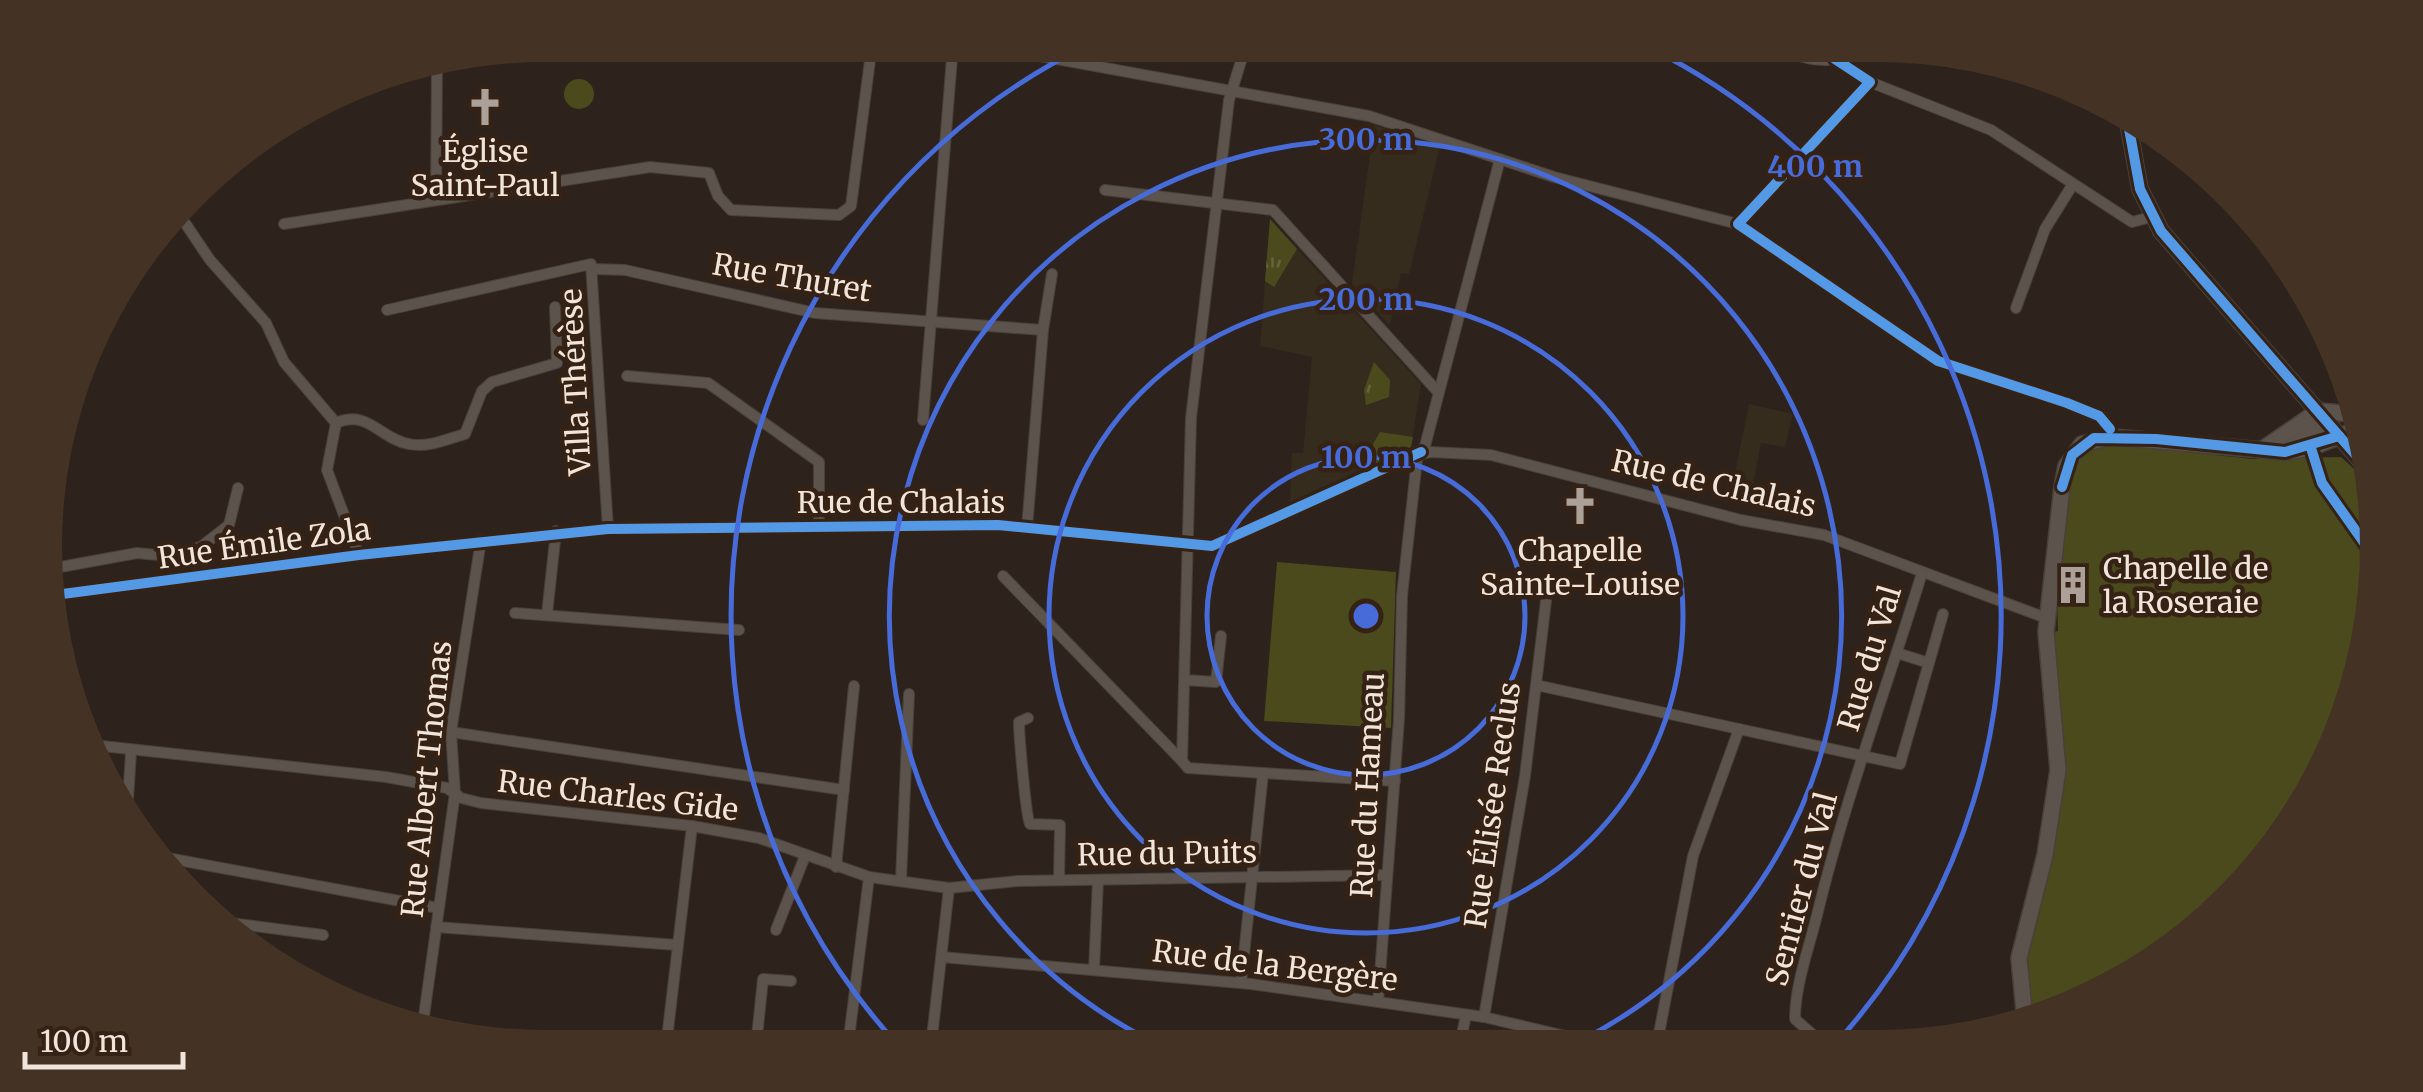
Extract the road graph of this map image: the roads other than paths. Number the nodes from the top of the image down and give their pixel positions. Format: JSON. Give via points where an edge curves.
{"nodes":[{"id":1,"x":870,"y":62,"type":"edge"},
{"id":2,"x":951,"y":62,"type":"edge"},
{"id":3,"x":1075,"y":62,"type":"edge"},
{"id":4,"x":1241,"y":62,"type":"edge"},
{"id":5,"x":1840,"y":62,"type":"edge"},
{"id":6,"x":437,"y":75,"type":"edge"},
{"id":7,"x":1870,"y":82,"type":"junction"},
{"id":8,"x":1232,"y":90,"type":"junction"},
{"id":9,"x":2130,"y":134,"type":"edge"},
{"id":10,"x":1500,"y":159,"type":"junction"},
{"id":11,"x":2072,"y":184,"type":"junction"},
{"id":12,"x":1105,"y":190,"type":"dead end"},
{"id":13,"x":436,"y":200,"type":"junction"},
{"id":14,"x":1216,"y":202,"type":"junction"},
{"id":15,"x":2151,"y":217,"type":"junction"},
{"id":16,"x":186,"y":223,"type":"edge"},
{"id":17,"x":284,"y":224,"type":"dead end"},
{"id":18,"x":1738,"y":224,"type":"junction"},
{"id":19,"x":594,"y":269,"type":"junction"},
{"id":20,"x":1052,"y":274,"type":"dead end"},
{"id":21,"x":556,"y":307,"type":"dead end"},
{"id":22,"x":2016,"y":308,"type":"dead end"},
{"id":23,"x":387,"y":310,"type":"dead end"},
{"id":24,"x":928,"y":321,"type":"junction"},
{"id":25,"x":1043,"y":330,"type":"junction"},
{"id":26,"x":627,"y":376,"type":"dead end"},
{"id":27,"x":1438,"y":392,"type":"junction"},
{"id":28,"x":2322,"y":416,"type":"junction"},
{"id":29,"x":2342,"y":416,"type":"edge"},
{"id":30,"x":923,"y":420,"type":"dead end"},
{"id":31,"x":336,"y":422,"type":"junction"},
{"id":32,"x":2110,"y":428,"type":"junction"},
{"id":33,"x":2347,"y":433,"type":"edge"},
{"id":34,"x":2156,"y":439,"type":"junction"},
{"id":35,"x":2262,"y":449,"type":"junction"},
{"id":36,"x":1421,"y":452,"type":"junction"},
{"id":37,"x":2285,"y":452,"type":"junction"},
{"id":38,"x":2062,"y":487,"type":"junction"},
{"id":39,"x":238,"y":488,"type":"dead end"},
{"id":40,"x":819,"y":526,"type":"junction"},
{"id":41,"x":1028,"y":528,"type":"junction"},
{"id":42,"x":608,"y":529,"type":"junction"},
{"id":43,"x":556,"y":532,"type":"junction"},
{"id":44,"x":480,"y":540,"type":"junction"},
{"id":45,"x":1186,"y":544,"type":"junction"},
{"id":46,"x":359,"y":554,"type":"junction"},
{"id":47,"x":63,"y":566,"type":"edge"},
{"id":48,"x":1922,"y":573,"type":"junction"},
{"id":49,"x":1003,"y":576,"type":"dead end"},
{"id":50,"x":65,"y":593,"type":"edge"},
{"id":51,"x":1546,"y":600,"type":"dead end"},
{"id":52,"x":516,"y":613,"type":"dead end"},
{"id":53,"x":547,"y":614,"type":"junction"},
{"id":54,"x":1943,"y":614,"type":"dead end"},
{"id":55,"x":2046,"y":618,"type":"junction"},
{"id":56,"x":740,"y":630,"type":"dead end"},
{"id":57,"x":1221,"y":636,"type":"dead end"},
{"id":58,"x":1897,"y":654,"type":"junction"},
{"id":59,"x":1929,"y":663,"type":"junction"},
{"id":60,"x":1185,"y":680,"type":"junction"},
{"id":61,"x":1536,"y":684,"type":"junction"},
{"id":62,"x":854,"y":686,"type":"dead end"},
{"id":63,"x":909,"y":694,"type":"dead end"},
{"id":64,"x":1028,"y":718,"type":"dead end"},
{"id":65,"x":1739,"y":729,"type":"junction"},
{"id":66,"x":451,"y":732,"type":"junction"},
{"id":67,"x":107,"y":748,"type":"edge"},
{"id":68,"x":131,"y":753,"type":"junction"},
{"id":69,"x":1863,"y":758,"type":"junction"},
{"id":70,"x":1182,"y":761,"type":"junction"},
{"id":71,"x":1263,"y":773,"type":"junction"},
{"id":72,"x":1395,"y":780,"type":"junction"},
{"id":73,"x":129,"y":790,"type":"edge"},
{"id":74,"x":844,"y":790,"type":"junction"},
{"id":75,"x":455,"y":793,"type":"junction"},
{"id":76,"x":692,"y":826,"type":"junction"},
{"id":77,"x":805,"y":856,"type":"junction"},
{"id":78,"x":178,"y":860,"type":"edge"},
{"id":79,"x":836,"y":868,"type":"junction"},
{"id":80,"x":1254,"y":876,"type":"junction"},
{"id":81,"x":1388,"y":876,"type":"junction"},
{"id":82,"x":870,"y":877,"type":"junction"},
{"id":83,"x":901,"y":880,"type":"junction"},
{"id":84,"x":1059,"y":880,"type":"junction"},
{"id":85,"x":1098,"y":880,"type":"junction"},
{"id":86,"x":949,"y":888,"type":"junction"},
{"id":87,"x":438,"y":908,"type":"junction"},
{"id":88,"x":247,"y":926,"type":"edge"},
{"id":89,"x":436,"y":927,"type":"junction"},
{"id":90,"x":776,"y":930,"type":"dead end"},
{"id":91,"x":323,"y":936,"type":"dead end"},
{"id":92,"x":677,"y":944,"type":"junction"},
{"id":93,"x":941,"y":957,"type":"junction"},
{"id":94,"x":1094,"y":970,"type":"junction"},
{"id":95,"x":790,"y":982,"type":"dead end"},
{"id":96,"x":1242,"y":983,"type":"junction"},
{"id":97,"x":1378,"y":1002,"type":"junction"},
{"id":98,"x":2024,"y":1006,"type":"edge"},
{"id":99,"x":424,"y":1014,"type":"edge"},
{"id":100,"x":1466,"y":1015,"type":"junction"},
{"id":101,"x":1484,"y":1017,"type":"junction"},
{"id":102,"x":668,"y":1030,"type":"edge"},
{"id":103,"x":758,"y":1030,"type":"edge"},
{"id":104,"x":850,"y":1030,"type":"edge"},
{"id":105,"x":933,"y":1030,"type":"edge"},
{"id":106,"x":1463,"y":1030,"type":"edge"},
{"id":107,"x":1540,"y":1030,"type":"edge"},
{"id":108,"x":1660,"y":1030,"type":"edge"},
{"id":109,"x":1804,"y":1030,"type":"edge"}],
"edges":[{"from":1,"to":13,"type":"street","via":[[846,212],[732,210],[709,173],[650,167]]},
{"from":2,"to":24,"type":"street"},
{"from":3,"to":8,"type":"street"},
{"from":4,"to":8,"type":"street"},
{"from":5,"to":7,"type":"street"},
{"from":6,"to":13,"type":"street"},
{"from":7,"to":11,"type":"street","via":[[1991,130]]},
{"from":7,"to":18,"type":"street"},
{"from":8,"to":10,"type":"street","via":[[1369,116]]},
{"from":8,"to":14,"type":"street"},
{"from":9,"to":15,"type":"main road"},
{"from":10,"to":18,"type":"street"},
{"from":10,"to":27,"type":"street","name":"Rue du Hameau"},
{"from":11,"to":15,"type":"street","via":[[2132,222]]},
{"from":11,"to":22,"type":"street","via":[[2044,229]]},
{"from":12,"to":14,"type":"street"},
{"from":13,"to":17,"type":"street"},
{"from":14,"to":27,"type":"street","via":[[1273,210]]},
{"from":14,"to":45,"type":"street","via":[[1191,418]]},
{"from":15,"to":28,"type":"main road"},
{"from":16,"to":31,"type":"street","via":[[266,322],[284,362]]},
{"from":18,"to":32,"type":"street","via":[[1938,361],[2067,403]]},
{"from":19,"to":23,"type":"street","name":"Villa Thérèse","via":[[591,264],[535,274]]},
{"from":19,"to":24,"type":"street","name":"Rue Thuret","via":[[625,270],[815,313]]},
{"from":19,"to":42,"type":"street","name":"Villa Thérèse"},
{"from":20,"to":25,"type":"street"},
{"from":21,"to":31,"type":"street","via":[[556,363],[492,382],[465,434],[411,445],[372,422]]},
{"from":24,"to":25,"type":"street","name":"Rue Thuret"},
{"from":24,"to":30,"type":"street"},
{"from":25,"to":41,"type":"street"},
{"from":26,"to":40,"type":"street","via":[[708,383],[818,462]]},
{"from":27,"to":36,"type":"street","name":"Rue du Hameau"},
{"from":28,"to":29,"type":"main road"},
{"from":28,"to":33,"type":"main road"},
{"from":28,"to":35,"type":"main road"},
{"from":28,"to":37,"type":"main road"},
{"from":31,"to":46,"type":"street","via":[[327,470]]},
{"from":32,"to":34,"type":"main road"},
{"from":32,"to":38,"type":"main road","via":[[2073,438],[2064,450]]},
{"from":33,"to":37,"type":"main road"},
{"from":34,"to":35,"type":"main road"},
{"from":34,"to":38,"type":"main road","via":[[2094,438],[2082,444],[2066,466]]},
{"from":35,"to":37,"type":"main road"},
{"from":36,"to":45,"type":"street","name":"Rue de Chalais","via":[[1221,545]]},
{"from":36,"to":48,"type":"street","name":"Rue de Chalais","via":[[1492,455],[1824,535]]},
{"from":36,"to":72,"type":"street","name":"Rue du Hameau","via":[[1402,596]]},
{"from":38,"to":55,"type":"main road"},
{"from":39,"to":47,"type":"street","via":[[228,525],[178,557],[137,553]]},
{"from":40,"to":41,"type":"street","name":"Rue de Chalais"},
{"from":40,"to":42,"type":"street","name":"Rue de Chalais"},
{"from":41,"to":45,"type":"street","name":"Rue de Chalais"},
{"from":42,"to":43,"type":"street","name":"Rue de Chalais"},
{"from":43,"to":44,"type":"street","name":"Rue de Chalais"},
{"from":43,"to":53,"type":"street"},
{"from":44,"to":46,"type":"street","name":"Rue Émile Zola"},
{"from":44,"to":66,"type":"street","name":"Rue Albert Thomas"},
{"from":45,"to":60,"type":"street"},
{"from":46,"to":50,"type":"street","name":"Rue Émile Zola"},
{"from":48,"to":55,"type":"street","name":"Rue de Chalais"},
{"from":48,"to":58,"type":"street","name":"Rue du Val"},
{"from":49,"to":70,"type":"street"},
{"from":51,"to":61,"type":"street","name":"Rue Élisée Reclus"},
{"from":52,"to":53,"type":"street"},
{"from":53,"to":56,"type":"street"},
{"from":54,"to":59,"type":"street","name":"Sentier du Val"},
{"from":55,"to":98,"type":"main road","via":[[2058,770],[2019,958]]},
{"from":57,"to":60,"type":"street","via":[[1216,682]]},
{"from":58,"to":59,"type":"street"},
{"from":58,"to":69,"type":"street","name":"Rue du Val"},
{"from":59,"to":69,"type":"street","name":"Sentier du Val","via":[[1900,764]]},
{"from":60,"to":70,"type":"street"},
{"from":61,"to":65,"type":"street"},
{"from":61,"to":101,"type":"street","name":"Rue Élisée Reclus"},
{"from":62,"to":74,"type":"street"},
{"from":63,"to":83,"type":"street"},
{"from":64,"to":84,"type":"street","via":[[1019,722],[1024,816],[1030,824],[1060,825]]},
{"from":65,"to":69,"type":"street"},
{"from":65,"to":108,"type":"street","via":[[1692,856]]},
{"from":66,"to":74,"type":"street"},
{"from":66,"to":75,"type":"street","name":"Rue Albert Thomas"},
{"from":67,"to":68,"type":"street","name":"Rue Charles Gide"},
{"from":68,"to":73,"type":"street"},
{"from":68,"to":75,"type":"street","name":"Rue Charles Gide","via":[[386,777]]},
{"from":69,"to":109,"type":"street","name":"Sentier du Val","via":[[1839,826],[1794,1015]]},
{"from":70,"to":71,"type":"street","via":[[1188,768]]},
{"from":71,"to":72,"type":"street"},
{"from":71,"to":80,"type":"street"},
{"from":72,"to":81,"type":"street","name":"Rue du Hameau"},
{"from":74,"to":79,"type":"street"},
{"from":75,"to":76,"type":"street","name":"Rue Charles Gide","via":[[482,803]]},
{"from":75,"to":87,"type":"street","name":"Rue Albert Thomas"},
{"from":76,"to":77,"type":"street","name":"Rue Charles Gide","via":[[758,838]]},
{"from":76,"to":92,"type":"street"},
{"from":77,"to":79,"type":"street","name":"Rue Charles Gide"},
{"from":77,"to":90,"type":"street"},
{"from":78,"to":87,"type":"street"},
{"from":79,"to":82,"type":"street","name":"Rue Charles Gide"},
{"from":80,"to":81,"type":"street","name":"Rue du Puits"},
{"from":80,"to":85,"type":"street","name":"Rue du Puits"},
{"from":80,"to":96,"type":"street"},
{"from":81,"to":97,"type":"street","name":"Rue du Hameau"},
{"from":82,"to":83,"type":"street","name":"Rue Charles Gide"},
{"from":82,"to":104,"type":"street"},
{"from":83,"to":86,"type":"street","name":"Rue Charles Gide"},
{"from":84,"to":85,"type":"street","name":"Rue du Puits"},
{"from":84,"to":86,"type":"street","name":"Rue du Puits"},
{"from":85,"to":94,"type":"street"},
{"from":86,"to":93,"type":"street"},
{"from":87,"to":89,"type":"street","name":"Rue Albert Thomas"},
{"from":88,"to":91,"type":"street"},
{"from":89,"to":92,"type":"street"},
{"from":89,"to":99,"type":"street","name":"Rue Albert Thomas"},
{"from":92,"to":102,"type":"street"},
{"from":93,"to":94,"type":"street","name":"Rue de la Bergère"},
{"from":93,"to":105,"type":"street"},
{"from":94,"to":96,"type":"street","name":"Rue de la Bergère"},
{"from":95,"to":103,"type":"street","via":[[763,979]]},
{"from":96,"to":97,"type":"street","name":"Rue de la Bergère"},
{"from":97,"to":100,"type":"street","name":"Rue de la Bergère"},
{"from":100,"to":101,"type":"street","name":"Rue de la Bergère"},
{"from":100,"to":106,"type":"street"},
{"from":101,"to":107,"type":"street","name":"Rue de la Bergère"}]}
